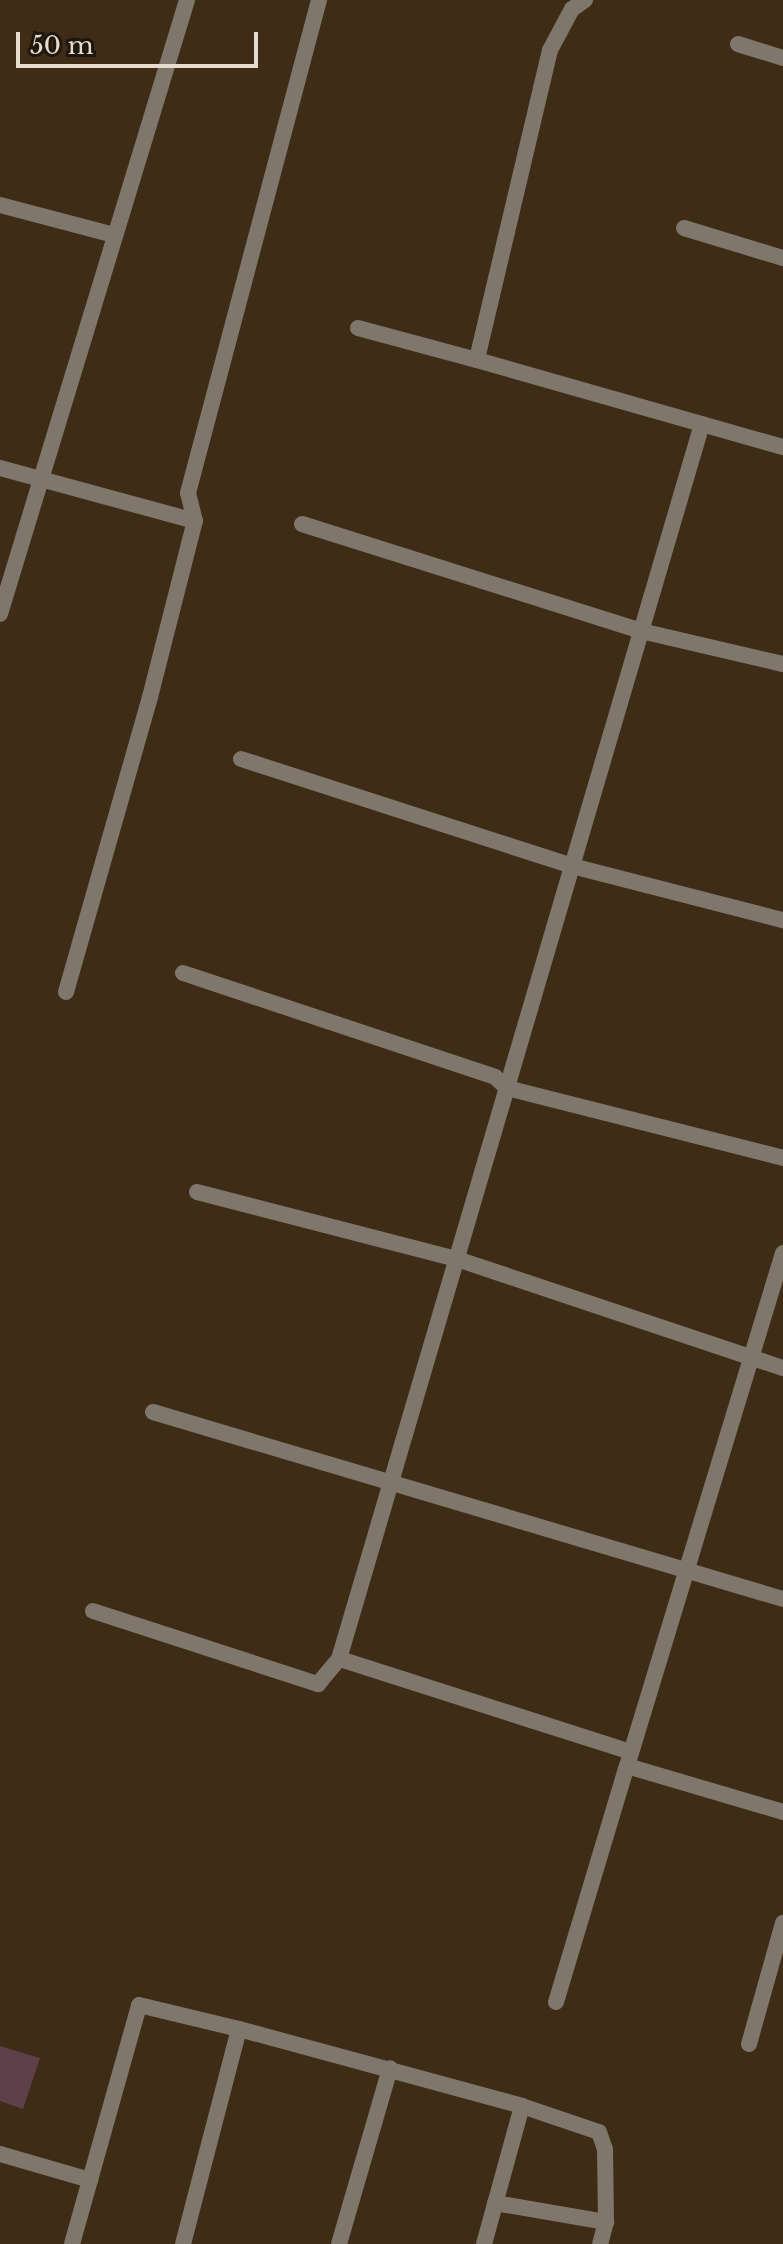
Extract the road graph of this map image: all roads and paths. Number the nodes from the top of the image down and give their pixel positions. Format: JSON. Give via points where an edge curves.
{"nodes":[{"id":1,"x":187,"y":0,"type":"edge"},
{"id":2,"x":319,"y":0,"type":"edge"},
{"id":3,"x":585,"y":0,"type":"edge"},
{"id":4,"x":738,"y":44,"type":"dead end"},
{"id":5,"x":783,"y":58,"type":"edge"},
{"id":6,"x":0,"y":205,"type":"edge"},
{"id":7,"x":684,"y":228,"type":"dead end"},
{"id":8,"x":114,"y":235,"type":"junction"},
{"id":9,"x":783,"y":258,"type":"edge"},
{"id":10,"x":358,"y":328,"type":"dead end"},
{"id":11,"x":477,"y":360,"type":"junction"},
{"id":12,"x":702,"y":424,"type":"junction"},
{"id":13,"x":783,"y":447,"type":"edge"},
{"id":14,"x":0,"y":468,"type":"edge"},
{"id":15,"x":38,"y":480,"type":"junction"},
{"id":16,"x":195,"y":521,"type":"junction"},
{"id":17,"x":302,"y":524,"type":"dead end"},
{"id":18,"x":0,"y":614,"type":"edge"},
{"id":19,"x":641,"y":631,"type":"junction"},
{"id":20,"x":783,"y":664,"type":"edge"},
{"id":21,"x":241,"y":759,"type":"dead end"},
{"id":22,"x":572,"y":866,"type":"junction"},
{"id":23,"x":783,"y":920,"type":"edge"},
{"id":24,"x":183,"y":973,"type":"dead end"},
{"id":25,"x":66,"y":992,"type":"dead end"},
{"id":26,"x":507,"y":1088,"type":"junction"},
{"id":27,"x":783,"y":1158,"type":"edge"},
{"id":28,"x":197,"y":1192,"type":"dead end"},
{"id":29,"x":783,"y":1253,"type":"edge"},
{"id":30,"x":457,"y":1259,"type":"junction"},
{"id":31,"x":751,"y":1359,"type":"junction"},
{"id":32,"x":783,"y":1368,"type":"edge"},
{"id":33,"x":153,"y":1412,"type":"dead end"},
{"id":34,"x":393,"y":1486,"type":"junction"},
{"id":35,"x":687,"y":1575,"type":"junction"},
{"id":36,"x":783,"y":1599,"type":"edge"},
{"id":37,"x":93,"y":1611,"type":"dead end"},
{"id":38,"x":339,"y":1659,"type":"junction"},
{"id":39,"x":629,"y":1759,"type":"junction"},
{"id":40,"x":783,"y":1812,"type":"edge"},
{"id":41,"x":783,"y":1923,"type":"edge"},
{"id":42,"x":556,"y":2002,"type":"dead end"},
{"id":43,"x":239,"y":2029,"type":"junction"},
{"id":44,"x":749,"y":2044,"type":"dead end"},
{"id":45,"x":390,"y":2068,"type":"junction"},
{"id":46,"x":522,"y":2106,"type":"junction"},
{"id":47,"x":0,"y":2154,"type":"edge"},
{"id":48,"x":90,"y":2180,"type":"junction"},
{"id":49,"x":495,"y":2203,"type":"junction"},
{"id":50,"x":606,"y":2222,"type":"junction"},
{"id":51,"x":72,"y":2244,"type":"edge"},
{"id":52,"x":183,"y":2244,"type":"edge"},
{"id":53,"x":339,"y":2244,"type":"edge"},
{"id":54,"x":484,"y":2244,"type":"edge"},
{"id":55,"x":600,"y":2244,"type":"edge"}],
"edges":[{"from":1,"to":8,"type":"street"},
{"from":2,"to":16,"type":"street","via":[[188,493]]},
{"from":3,"to":11,"type":"street","via":[[572,9],[550,50]]},
{"from":4,"to":5,"type":"street"},
{"from":6,"to":8,"type":"street"},
{"from":7,"to":9,"type":"street"},
{"from":8,"to":15,"type":"street"},
{"from":10,"to":11,"type":"street"},
{"from":11,"to":12,"type":"street"},
{"from":12,"to":13,"type":"street"},
{"from":12,"to":19,"type":"street"},
{"from":14,"to":15,"type":"street"},
{"from":15,"to":16,"type":"street"},
{"from":15,"to":18,"type":"street"},
{"from":16,"to":25,"type":"street"},
{"from":17,"to":19,"type":"street"},
{"from":19,"to":20,"type":"street"},
{"from":19,"to":22,"type":"street"},
{"from":21,"to":22,"type":"street"},
{"from":22,"to":23,"type":"street"},
{"from":22,"to":26,"type":"street"},
{"from":24,"to":26,"type":"street","via":[[495,1077]]},
{"from":26,"to":27,"type":"street"},
{"from":26,"to":30,"type":"street"},
{"from":28,"to":30,"type":"street"},
{"from":29,"to":31,"type":"street"},
{"from":30,"to":31,"type":"street"},
{"from":30,"to":34,"type":"street"},
{"from":31,"to":32,"type":"street"},
{"from":31,"to":35,"type":"street"},
{"from":33,"to":34,"type":"street"},
{"from":34,"to":35,"type":"street"},
{"from":34,"to":38,"type":"street"},
{"from":35,"to":36,"type":"street"},
{"from":35,"to":39,"type":"street"},
{"from":37,"to":38,"type":"street","via":[[318,1684]]},
{"from":38,"to":39,"type":"street"},
{"from":39,"to":40,"type":"street"},
{"from":39,"to":42,"type":"street"},
{"from":41,"to":44,"type":"street"},
{"from":43,"to":45,"type":"street"},
{"from":43,"to":48,"type":"street","via":[[139,2005]]},
{"from":43,"to":52,"type":"street"},
{"from":45,"to":46,"type":"street"},
{"from":45,"to":53,"type":"street"},
{"from":46,"to":49,"type":"street"},
{"from":46,"to":50,"type":"street","via":[[599,2132],[605,2149]]},
{"from":47,"to":48,"type":"street"},
{"from":48,"to":51,"type":"street"},
{"from":49,"to":50,"type":"street"},
{"from":49,"to":54,"type":"street"},
{"from":50,"to":55,"type":"street"}]}
